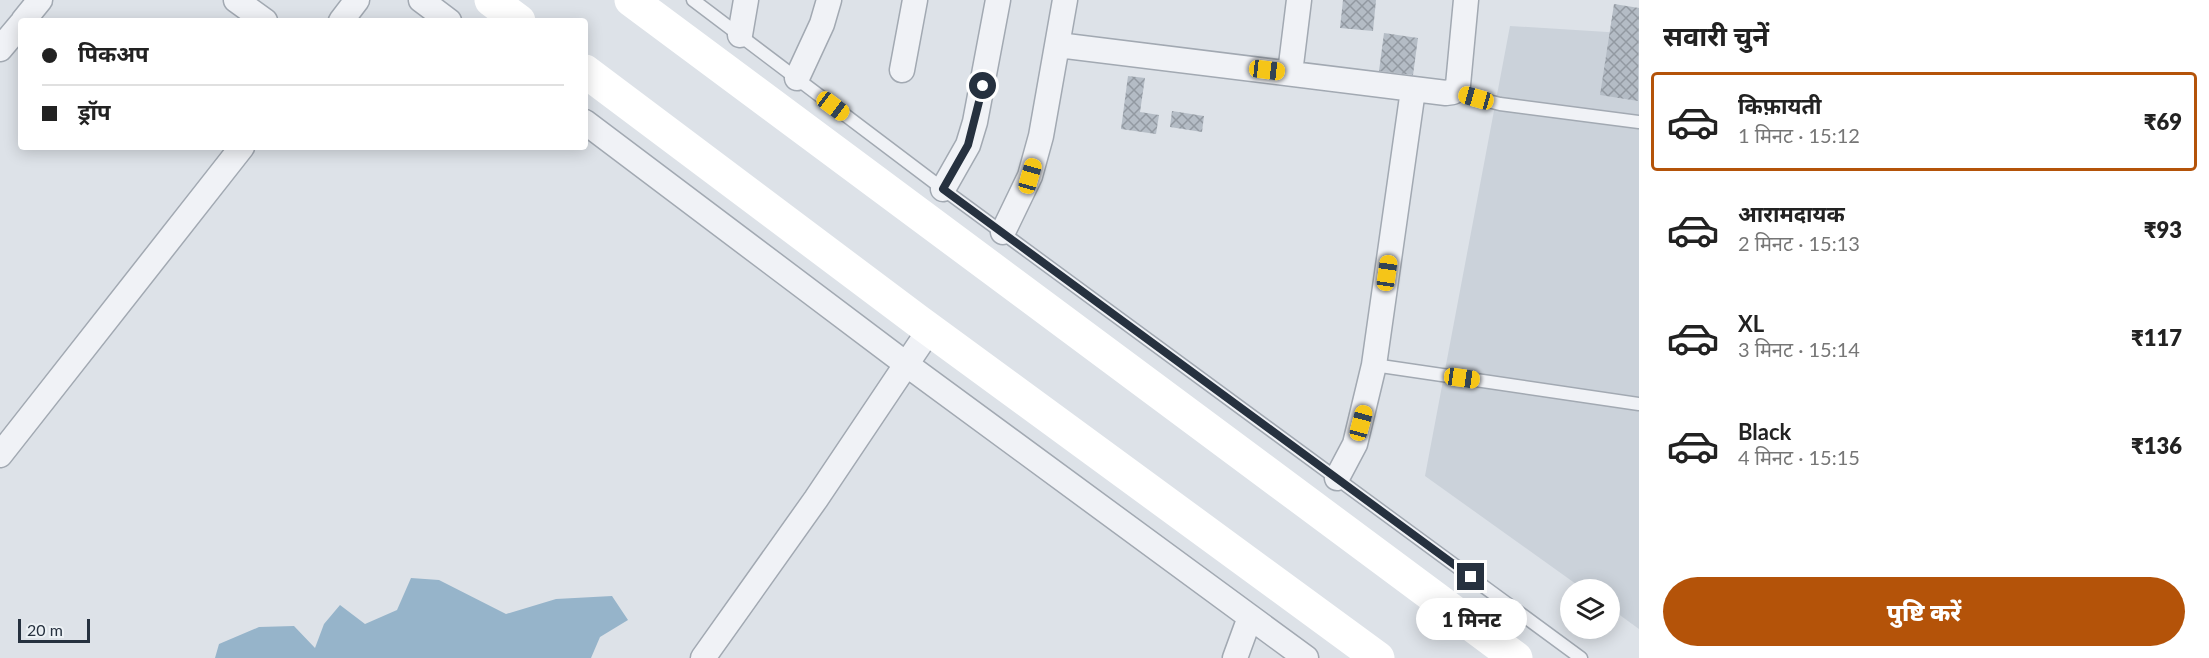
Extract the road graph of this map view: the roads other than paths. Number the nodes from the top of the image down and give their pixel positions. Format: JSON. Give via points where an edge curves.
{"nodes":[{"id":1,"x":40,"y":0,"type":"edge"},
{"id":2,"x":236,"y":0,"type":"edge"},
{"id":3,"x":357,"y":0,"type":"edge"},
{"id":4,"x":421,"y":0,"type":"edge"},
{"id":5,"x":491,"y":0,"type":"edge"},
{"id":6,"x":631,"y":0,"type":"edge"},
{"id":7,"x":693,"y":0,"type":"edge"},
{"id":8,"x":746,"y":0,"type":"edge"},
{"id":9,"x":829,"y":0,"type":"edge"},
{"id":10,"x":915,"y":0,"type":"edge"},
{"id":11,"x":998,"y":0,"type":"edge"},
{"id":12,"x":1065,"y":0,"type":"edge"},
{"id":13,"x":1299,"y":0,"type":"edge"},
{"id":14,"x":1466,"y":0,"type":"edge"},
{"id":15,"x":25,"y":18,"type":"edge"},
{"id":16,"x":261,"y":18,"type":"edge"},
{"id":17,"x":343,"y":18,"type":"edge"},
{"id":18,"x":445,"y":18,"type":"edge"},
{"id":19,"x":515,"y":18,"type":"edge"},
{"id":20,"x":18,"y":27,"type":"edge"},
{"id":21,"x":740,"y":35,"type":"junction"},
{"id":22,"x":1058,"y":45,"type":"junction"},
{"id":23,"x":0,"y":49,"type":"edge"},
{"id":24,"x":902,"y":70,"type":"dead end"},
{"id":25,"x":588,"y":73,"type":"edge"},
{"id":26,"x":1290,"y":73,"type":"junction"},
{"id":27,"x":797,"y":78,"type":"junction"},
{"id":28,"x":1413,"y":90,"type":"junction"},
{"id":29,"x":1453,"y":92,"type":"junction"},
{"id":30,"x":1639,"y":122,"type":"edge"},
{"id":31,"x":588,"y":125,"type":"edge"},
{"id":32,"x":240,"y":150,"type":"edge"},
{"id":33,"x":943,"y":189,"type":"junction"},
{"id":34,"x":1003,"y":232,"type":"junction"},
{"id":35,"x":930,"y":329,"type":"junction"},
{"id":36,"x":906,"y":364,"type":"junction"},
{"id":37,"x":1374,"y":365,"type":"junction"},
{"id":38,"x":1639,"y":404,"type":"edge"},
{"id":39,"x":0,"y":455,"type":"edge"},
{"id":40,"x":1337,"y":478,"type":"junction"},
{"id":41,"x":1250,"y":616,"type":"junction"},
{"id":42,"x":703,"y":658,"type":"edge"},
{"id":43,"x":1235,"y":658,"type":"edge"},
{"id":44,"x":1306,"y":658,"type":"edge"},
{"id":45,"x":1378,"y":658,"type":"edge"},
{"id":46,"x":1516,"y":658,"type":"edge"},
{"id":47,"x":1581,"y":658,"type":"edge"}],
"edges":[{"from":1,"to":15,"type":"street"},
{"from":2,"to":16,"type":"street"},
{"from":3,"to":17,"type":"street"},
{"from":4,"to":18,"type":"street"},
{"from":5,"to":19,"type":"street"},
{"from":6,"to":46,"type":"street"},
{"from":7,"to":21,"type":"lane"},
{"from":8,"to":21,"type":"street"},
{"from":9,"to":27,"type":"street"},
{"from":10,"to":24,"type":"street"},
{"from":11,"to":33,"type":"street","via":[[975,122],[968,145]]},
{"from":12,"to":22,"type":"street"},
{"from":13,"to":26,"type":"street"},
{"from":14,"to":29,"type":"street","via":[[1458,85]]},
{"from":20,"to":23,"type":"street"},
{"from":21,"to":27,"type":"lane"},
{"from":22,"to":26,"type":"street"},
{"from":22,"to":34,"type":"street","via":[[1030,176]]},
{"from":25,"to":35,"type":"street"},
{"from":26,"to":28,"type":"street"},
{"from":27,"to":33,"type":"lane"},
{"from":28,"to":29,"type":"street"},
{"from":28,"to":37,"type":"street"},
{"from":29,"to":30,"type":"lane","via":[[1500,104]]},
{"from":31,"to":36,"type":"street"},
{"from":32,"to":39,"type":"street"},
{"from":33,"to":34,"type":"lane"},
{"from":34,"to":40,"type":"lane"},
{"from":35,"to":36,"type":"street"},
{"from":35,"to":45,"type":"street"},
{"from":36,"to":41,"type":"street"},
{"from":36,"to":42,"type":"street"},
{"from":37,"to":38,"type":"lane"},
{"from":37,"to":40,"type":"street","via":[[1355,444]]},
{"from":40,"to":47,"type":"lane"},
{"from":41,"to":43,"type":"street"},
{"from":41,"to":44,"type":"street"}]}
